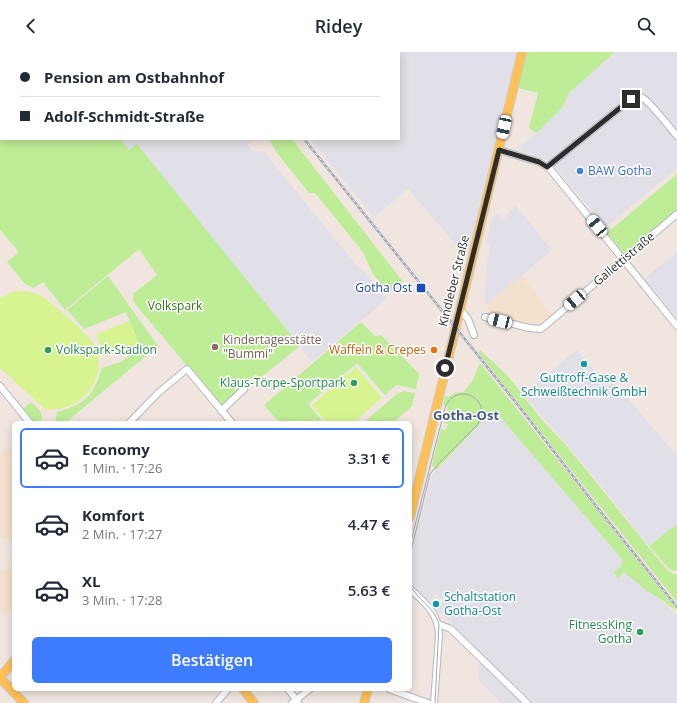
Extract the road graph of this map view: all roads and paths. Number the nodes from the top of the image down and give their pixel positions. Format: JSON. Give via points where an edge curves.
{"nodes":[{"id":1,"x":522,"y":52,"type":"edge"},
{"id":2,"x":677,"y":136,"type":"edge"},
{"id":3,"x":499,"y":150,"type":"junction"},
{"id":4,"x":547,"y":167,"type":"junction"},
{"id":5,"x":677,"y":214,"type":"edge"},
{"id":6,"x":623,"y":259,"type":"junction"},
{"id":7,"x":462,"y":312,"type":"dead end"},
{"id":8,"x":485,"y":317,"type":"dead end"},
{"id":9,"x":677,"y":326,"type":"edge"},
{"id":10,"x":474,"y":335,"type":"dead end"},
{"id":11,"x":0,"y":386,"type":"edge"},
{"id":12,"x":244,"y":389,"type":"dead end"},
{"id":13,"x":221,"y":411,"type":"junction"},
{"id":14,"x":226,"y":420,"type":"edge"},
{"id":15,"x":28,"y":421,"type":"edge"},
{"id":16,"x":131,"y":421,"type":"edge"},
{"id":17,"x":412,"y":508,"type":"edge"},
{"id":18,"x":412,"y":591,"type":"edge"},
{"id":19,"x":438,"y":624,"type":"junction"},
{"id":20,"x":12,"y":663,"type":"edge"},
{"id":21,"x":0,"y":677,"type":"edge"},
{"id":22,"x":12,"y":690,"type":"edge"},
{"id":23,"x":13,"y":691,"type":"edge"},
{"id":24,"x":226,"y":691,"type":"edge"},
{"id":25,"x":245,"y":691,"type":"edge"},
{"id":26,"x":289,"y":691,"type":"edge"},
{"id":27,"x":308,"y":691,"type":"edge"},
{"id":28,"x":367,"y":691,"type":"edge"},
{"id":29,"x":395,"y":691,"type":"edge"},
{"id":30,"x":296,"y":702,"type":"edge"},
{"id":31,"x":24,"y":703,"type":"edge"},
{"id":32,"x":216,"y":703,"type":"edge"},
{"id":33,"x":254,"y":703,"type":"edge"},
{"id":34,"x":364,"y":703,"type":"edge"},
{"id":35,"x":428,"y":703,"type":"edge"},
{"id":36,"x":434,"y":703,"type":"edge"},
{"id":37,"x":527,"y":703,"type":"edge"}],
"edges":[{"from":1,"to":3,"type":"main road","name":"Kindleber Straße"},
{"from":2,"to":4,"type":"street","via":[[648,102],[638,96]]},
{"from":3,"to":4,"type":"street","via":[[539,162]]},
{"from":3,"to":17,"type":"main road","name":"Kindleber Straße"},
{"from":4,"to":6,"type":"street"},
{"from":5,"to":6,"type":"street","name":"Gallettistraße"},
{"from":6,"to":8,"type":"street","name":"Gallettistraße","via":[[541,329]]},
{"from":6,"to":9,"type":"street"},
{"from":7,"to":10,"type":"street","via":[[468,319]]},
{"from":11,"to":15,"type":"street"},
{"from":12,"to":13,"type":"street"},
{"from":13,"to":14,"type":"street"},
{"from":13,"to":16,"type":"street","via":[[187,369],[158,393]]},
{"from":18,"to":19,"type":"street","via":[[430,609]]},
{"from":19,"to":36,"type":"street"},
{"from":19,"to":37,"type":"street","via":[[451,629]]},
{"from":20,"to":21,"type":"main road"},
{"from":21,"to":22,"type":"main road"},
{"from":23,"to":31,"type":"main road"},
{"from":24,"to":32,"type":"street"},
{"from":25,"to":33,"type":"main road"},
{"from":26,"to":30,"type":"street"},
{"from":27,"to":30,"type":"street"},
{"from":28,"to":34,"type":"main road"},
{"from":29,"to":35,"type":"street"}]}
